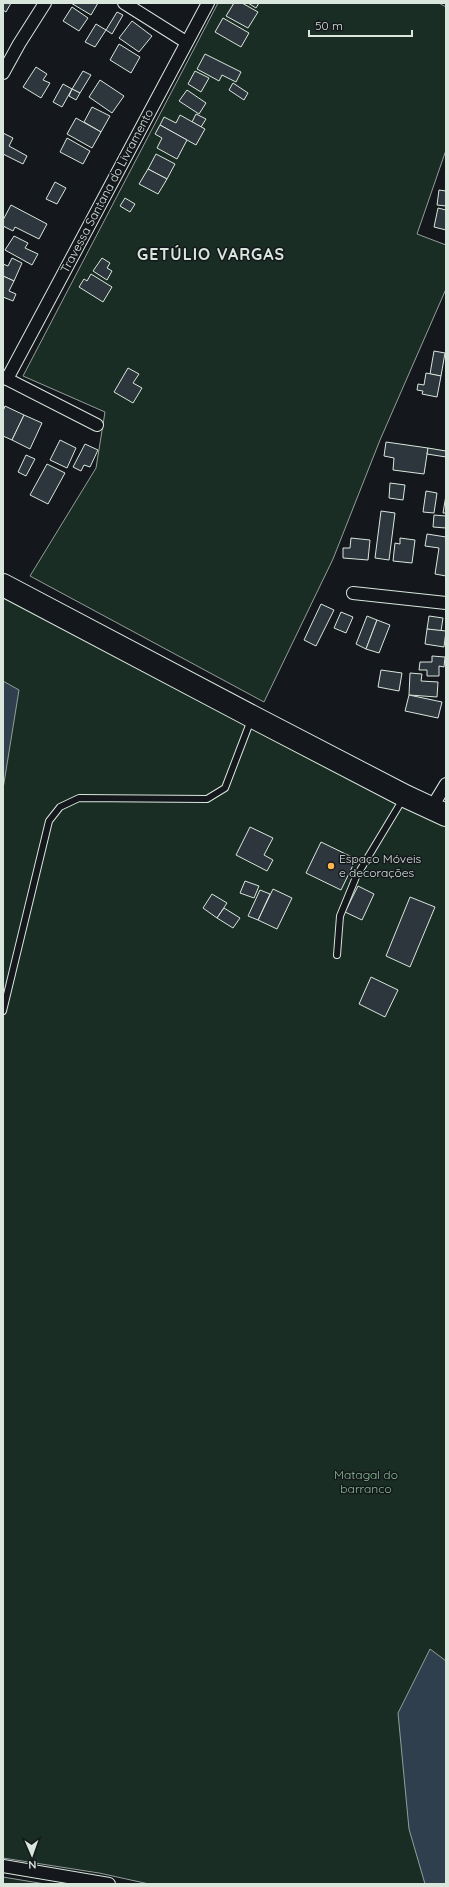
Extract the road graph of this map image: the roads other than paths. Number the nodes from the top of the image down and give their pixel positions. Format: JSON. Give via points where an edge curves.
{"nodes":[{"id":1,"x":45,"y":3,"type":"edge"},
{"id":2,"x":124,"y":3,"type":"edge"},
{"id":3,"x":208,"y":3,"type":"edge"},
{"id":4,"x":186,"y":42,"type":"junction"},
{"id":5,"x":3,"y":73,"type":"edge"},
{"id":6,"x":5,"y":378,"type":"edge"},
{"id":7,"x":97,"y":425,"type":"dead end"},
{"id":8,"x":3,"y":585,"type":"edge"},
{"id":9,"x":352,"y":593,"type":"dead end"},
{"id":10,"x":446,"y":603,"type":"edge"},
{"id":11,"x":253,"y":717,"type":"junction"},
{"id":12,"x":446,"y":784,"type":"edge"},
{"id":13,"x":405,"y":796,"type":"junction"},
{"id":14,"x":439,"y":811,"type":"edge"},
{"id":15,"x":337,"y":955,"type":"dead end"},
{"id":16,"x":3,"y":1012,"type":"edge"},
{"id":17,"x":3,"y":1866,"type":"edge"},
{"id":18,"x":96,"y":1883,"type":"edge"},
{"id":19,"x":109,"y":1884,"type":"edge"}],
"edges":[{"from":1,"to":5,"type":"street"},
{"from":2,"to":4,"type":"street"},
{"from":3,"to":4,"type":"street","name":"Travessa Santana do Livramento"},
{"from":4,"to":6,"type":"street","name":"Travessa Santana do Livramento"},
{"from":6,"to":7,"type":"street"},
{"from":8,"to":11,"type":"highway"},
{"from":9,"to":10,"type":"street"},
{"from":11,"to":13,"type":"highway"},
{"from":11,"to":16,"type":"lane","via":[[225,788],[207,799],[79,798],[60,807],[49,821]]},
{"from":12,"to":14,"type":"street"},
{"from":13,"to":14,"type":"highway"},
{"from":13,"to":15,"type":"lane","via":[[356,877],[340,916]]},
{"from":17,"to":18,"type":"street"},
{"from":18,"to":19,"type":"street"}]}
